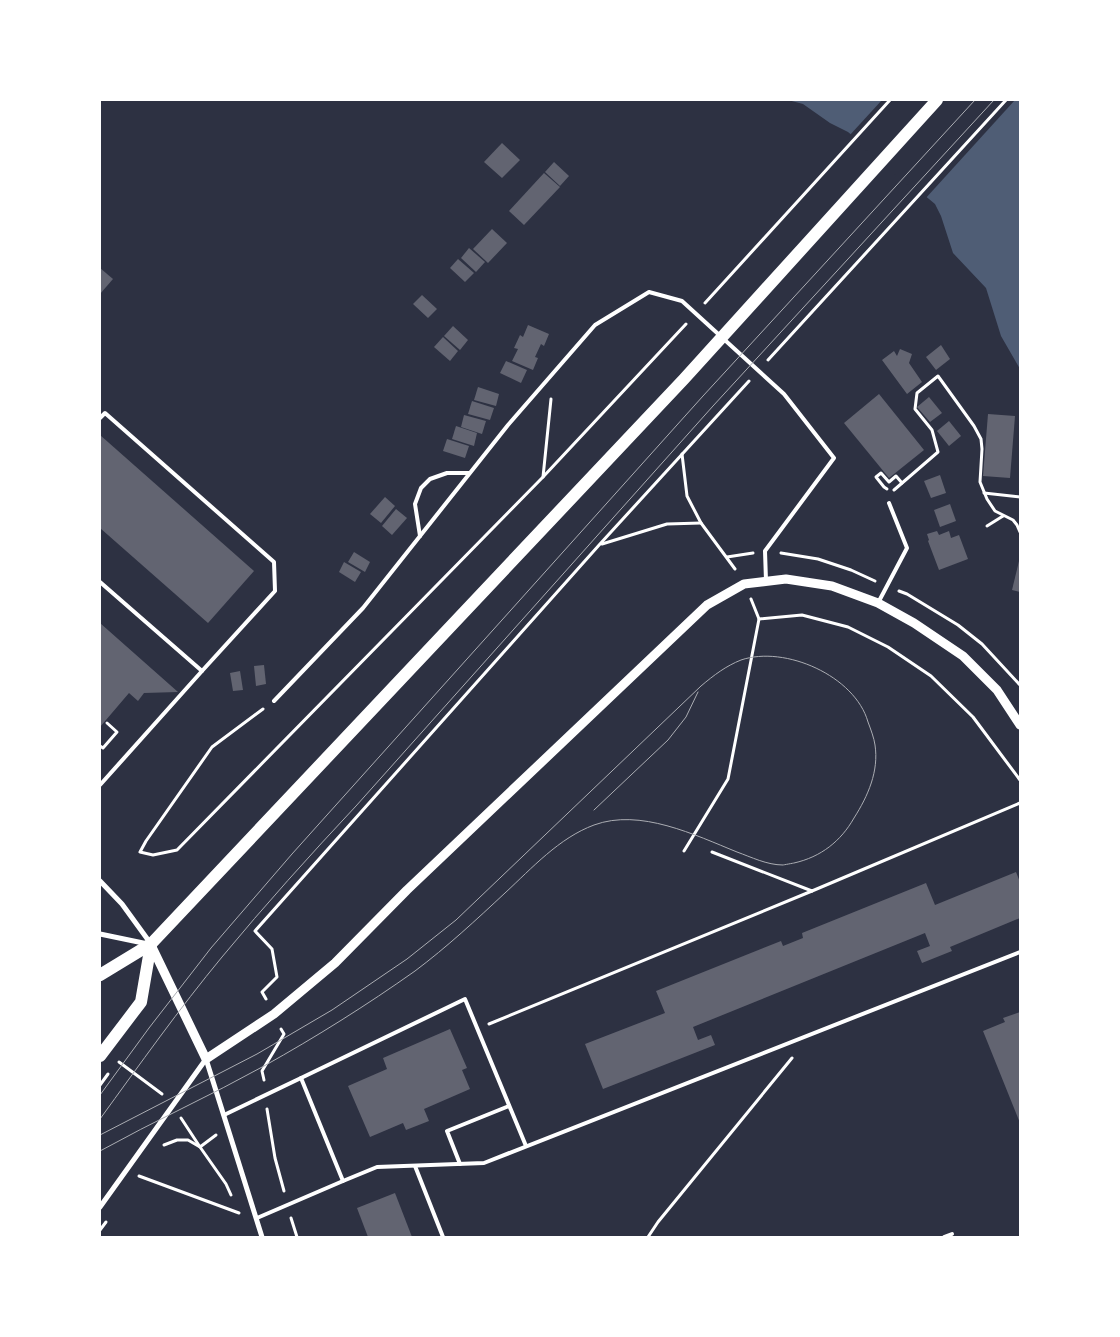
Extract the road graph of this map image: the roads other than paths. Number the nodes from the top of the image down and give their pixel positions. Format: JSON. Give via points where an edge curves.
{"nodes":[{"id":1,"x":937,"y":100,"type":"edge"},
{"id":2,"x":100,"y":418,"type":"edge"},
{"id":3,"x":470,"y":473,"type":"junction"},
{"id":4,"x":889,"y":502,"type":"road end"},
{"id":5,"x":420,"y":536,"type":"junction"},
{"id":6,"x":766,"y":581,"type":"junction"},
{"id":7,"x":100,"y":582,"type":"edge"},
{"id":8,"x":878,"y":603,"type":"junction"},
{"id":9,"x":202,"y":671,"type":"junction"},
{"id":10,"x":274,"y":701,"type":"road end"},
{"id":11,"x":1020,"y":725,"type":"edge"},
{"id":12,"x":100,"y":786,"type":"edge"},
{"id":13,"x":100,"y":881,"type":"edge"},
{"id":14,"x":100,"y":934,"type":"edge"},
{"id":15,"x":151,"y":944,"type":"junction"},
{"id":16,"x":1020,"y":952,"type":"edge"},
{"id":17,"x":100,"y":975,"type":"edge"},
{"id":18,"x":100,"y":1056,"type":"edge"},
{"id":19,"x":206,"y":1059,"type":"junction"},
{"id":20,"x":301,"y":1078,"type":"junction"},
{"id":21,"x":509,"y":1106,"type":"junction"},
{"id":22,"x":224,"y":1115,"type":"junction"},
{"id":23,"x":526,"y":1146,"type":"junction"},
{"id":24,"x":460,"y":1164,"type":"junction"},
{"id":25,"x":415,"y":1166,"type":"junction"},
{"id":26,"x":343,"y":1182,"type":"junction"},
{"id":27,"x":100,"y":1207,"type":"edge"},
{"id":28,"x":257,"y":1218,"type":"junction"},
{"id":29,"x":952,"y":1234,"type":"dead end"},
{"id":30,"x":262,"y":1237,"type":"edge"},
{"id":31,"x":443,"y":1237,"type":"edge"},
{"id":32,"x":944,"y":1237,"type":"edge"}],
"edges":[{"from":1,"to":15,"type":"main road","via":[[684,379]]},
{"from":2,"to":9,"type":"lane","via":[[105,413],[274,562],[275,591]]},
{"from":3,"to":5,"type":"lane"},
{"from":3,"to":5,"type":"lane","via":[[447,473],[430,479],[420,488],[415,504]]},
{"from":3,"to":6,"type":"lane","via":[[595,325],[649,292],[682,301],[784,394],[834,458],[765,550]]},
{"from":4,"to":8,"type":"lane","via":[[907,548]]},
{"from":5,"to":10,"type":"lane","via":[[363,608]]},
{"from":6,"to":8,"type":"street","via":[[786,579],[832,586]]},
{"from":6,"to":19,"type":"street","via":[[744,584],[707,605],[407,890],[335,963],[274,1014]]},
{"from":7,"to":9,"type":"lane"},
{"from":8,"to":11,"type":"street","via":[[963,656],[997,690]]},
{"from":9,"to":12,"type":"lane"},
{"from":13,"to":15,"type":"street","via":[[122,904]]},
{"from":14,"to":15,"type":"street"},
{"from":15,"to":17,"type":"main road"},
{"from":15,"to":18,"type":"main road","via":[[141,1002]]},
{"from":15,"to":19,"type":"street"},
{"from":16,"to":23,"type":"lane"},
{"from":19,"to":22,"type":"street"},
{"from":19,"to":27,"type":"street"},
{"from":20,"to":21,"type":"lane","via":[[465,999]]},
{"from":20,"to":22,"type":"lane"},
{"from":20,"to":26,"type":"lane"},
{"from":21,"to":23,"type":"lane"},
{"from":21,"to":24,"type":"lane","via":[[447,1131]]},
{"from":22,"to":28,"type":"street"},
{"from":23,"to":24,"type":"lane","via":[[484,1163]]},
{"from":24,"to":25,"type":"lane"},
{"from":25,"to":26,"type":"lane","via":[[377,1167]]},
{"from":25,"to":31,"type":"lane"},
{"from":26,"to":28,"type":"lane"},
{"from":28,"to":30,"type":"street"},
{"from":29,"to":32,"type":"lane"}]}
